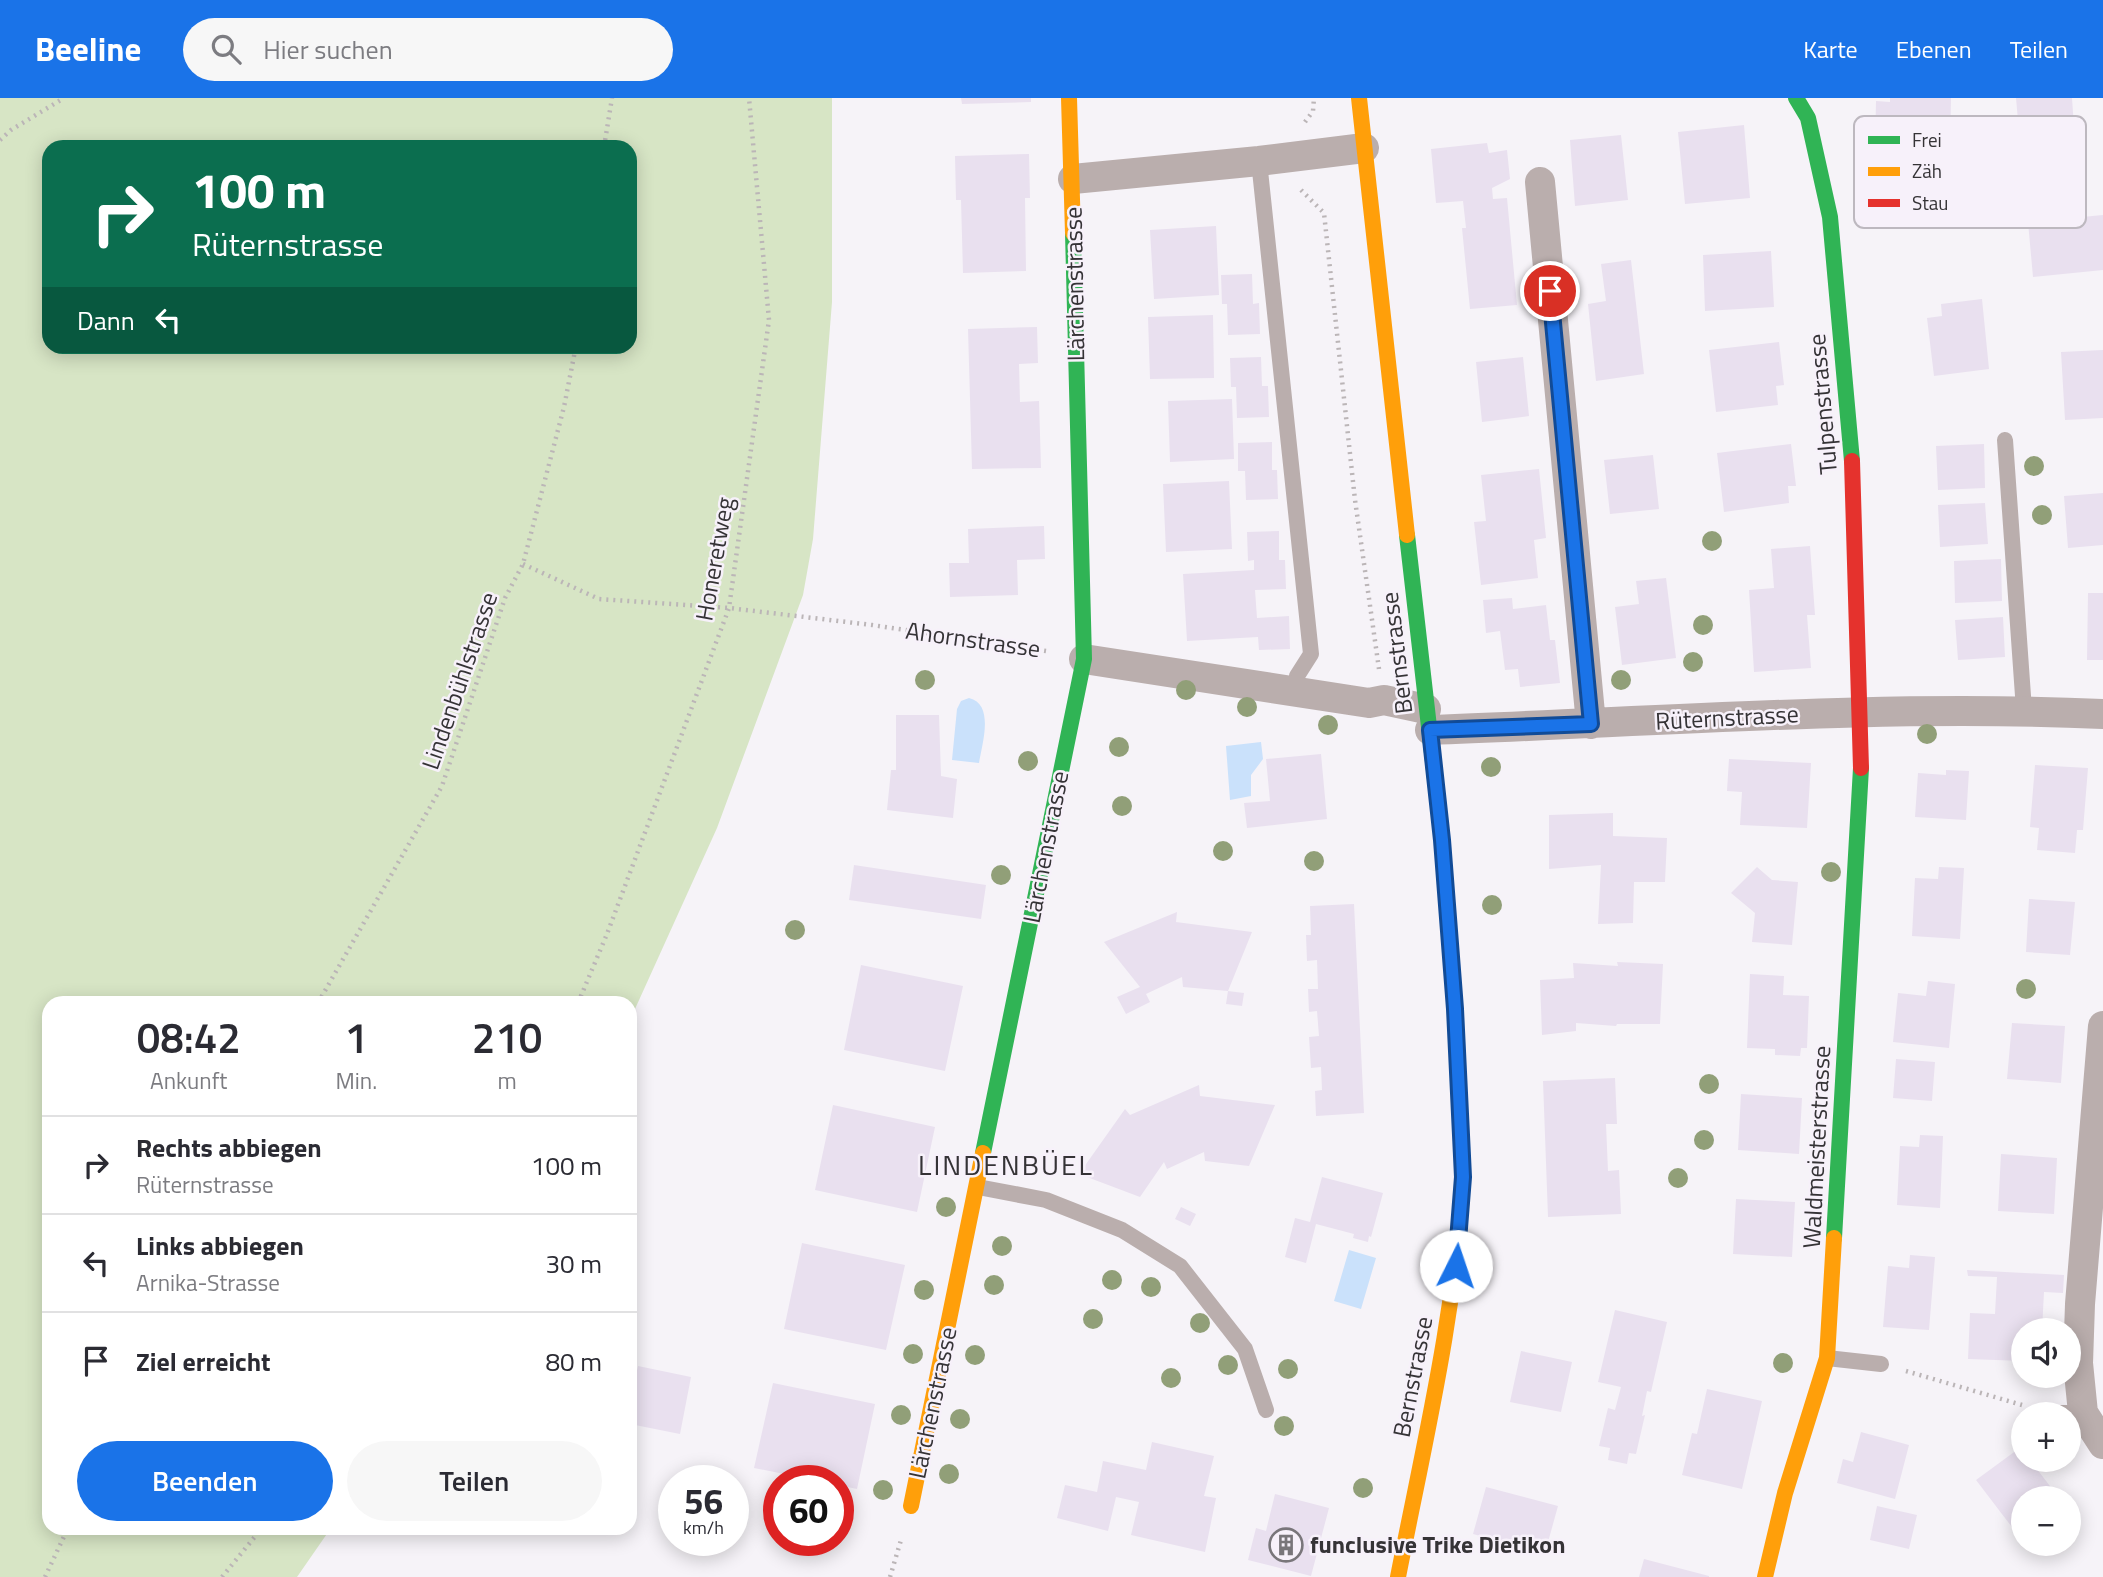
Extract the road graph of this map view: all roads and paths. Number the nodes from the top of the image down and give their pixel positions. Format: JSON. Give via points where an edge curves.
{"nodes":[{"id":1,"x":64,"y":98,"type":"edge"},
{"id":2,"x":612,"y":98,"type":"edge"},
{"id":3,"x":749,"y":98,"type":"edge"},
{"id":4,"x":1069,"y":98,"type":"edge"},
{"id":5,"x":1314,"y":98,"type":"edge"},
{"id":6,"x":1359,"y":98,"type":"edge"},
{"id":7,"x":1796,"y":98,"type":"edge"},
{"id":8,"x":0,"y":140,"type":"edge"},
{"id":9,"x":605,"y":140,"type":"edge"},
{"id":10,"x":1364,"y":148,"type":"junction"},
{"id":11,"x":1297,"y":157,"type":"junction"},
{"id":12,"x":1259,"y":161,"type":"junction"},
{"id":13,"x":1073,"y":179,"type":"junction"},
{"id":14,"x":1540,"y":182,"type":"dead end"},
{"id":15,"x":574,"y":354,"type":"edge"},
{"id":16,"x":2005,"y":440,"type":"dead end"},
{"id":17,"x":523,"y":564,"type":"junction"},
{"id":18,"x":729,"y":608,"type":"junction"},
{"id":19,"x":1084,"y":659,"type":"junction"},
{"id":20,"x":1296,"y":692,"type":"junction"},
{"id":21,"x":1384,"y":700,"type":"junction"},
{"id":22,"x":2024,"y":710,"type":"junction"},
{"id":23,"x":1859,"y":712,"type":"junction"},
{"id":24,"x":2103,"y":714,"type":"edge"},
{"id":25,"x":1428,"y":720,"type":"junction"},
{"id":26,"x":1591,"y":724,"type":"junction"},
{"id":27,"x":322,"y":996,"type":"edge"},
{"id":28,"x":581,"y":996,"type":"edge"},
{"id":29,"x":2103,"y":1026,"type":"edge"},
{"id":30,"x":978,"y":1187,"type":"junction"},
{"id":31,"x":1827,"y":1358,"type":"junction"},
{"id":32,"x":1881,"y":1364,"type":"joint"},
{"id":33,"x":2011,"y":1403,"type":"edge"},
{"id":34,"x":1266,"y":1410,"type":"dead end"},
{"id":35,"x":2083,"y":1413,"type":"joint"},
{"id":36,"x":2103,"y":1444,"type":"edge"},
{"id":37,"x":911,"y":1506,"type":"dead end"},
{"id":38,"x":65,"y":1535,"type":"edge"},
{"id":39,"x":256,"y":1535,"type":"edge"},
{"id":40,"x":45,"y":1577,"type":"edge"},
{"id":41,"x":222,"y":1577,"type":"edge"},
{"id":42,"x":1398,"y":1577,"type":"edge"},
{"id":43,"x":1765,"y":1577,"type":"edge"}],
"edges":[{"from":1,"to":8,"type":"path"},
{"from":2,"to":9,"type":"path"},
{"from":3,"to":18,"type":"path","name":"Honeretweg","via":[[769,320]]},
{"from":4,"to":13,"type":"street","name":"Lärchenstrasse"},
{"from":5,"to":11,"type":"path","via":[[1313,111],[1295,135]]},
{"from":6,"to":10,"type":"street","name":"Bernstrasse"},
{"from":7,"to":23,"type":"street","name":"Tulpenstrasse","via":[[1808,118],[1829,217],[1852,452]]},
{"from":10,"to":11,"type":"street","name":"Lärchenstrasse"},
{"from":10,"to":25,"type":"street","name":"Bernstrasse"},
{"from":11,"to":12,"type":"street","name":"Lärchenstrasse"},
{"from":11,"to":21,"type":"path","via":[[1299,187],[1324,213],[1355,500]]},
{"from":12,"to":13,"type":"street","name":"Lärchenstrasse"},
{"from":12,"to":20,"type":"lane","via":[[1311,654],[1297,676]]},
{"from":13,"to":19,"type":"street","name":"Lärchenstrasse"},
{"from":14,"to":26,"type":"street"},
{"from":15,"to":17,"type":"path","name":"Lindenbühlstrasse"},
{"from":16,"to":22,"type":"lane"},
{"from":17,"to":18,"type":"path","name":"Ahornstrasse","via":[[599,599]]},
{"from":17,"to":27,"type":"path","name":"Lindenbühlstrasse","via":[[505,598],[442,786]]},
{"from":18,"to":19,"type":"path","name":"Ahornstrasse","via":[[886,627]]},
{"from":18,"to":28,"type":"path","name":"Honeretweg"},
{"from":19,"to":20,"type":"street"},
{"from":19,"to":30,"type":"street","name":"Lärchenstrasse"},
{"from":20,"to":21,"type":"street","via":[[1369,703]]},
{"from":21,"to":25,"type":"street"},
{"from":22,"to":23,"type":"street","name":"Rüternstrasse"},
{"from":22,"to":24,"type":"street","name":"Rüternstrasse"},
{"from":23,"to":26,"type":"street","name":"Rüternstrasse"},
{"from":23,"to":31,"type":"street","name":"Waldmeisterstrasse","via":[[1861,776]]},
{"from":25,"to":26,"type":"street","name":"Rüternstrasse"},
{"from":25,"to":42,"type":"street","name":"Bernstrasse","via":[[1455,1009],[1463,1177],[1442,1356]]},
{"from":29,"to":35,"type":"street","via":[[2080,1304],[2078,1363]]},
{"from":30,"to":34,"type":"lane","via":[[1046,1200],[1122,1230],[1180,1266],[1245,1349]]},
{"from":30,"to":37,"type":"street","name":"Lärchenstrasse"},
{"from":31,"to":32,"type":"lane"},
{"from":31,"to":43,"type":"street","name":"Waldmeisterstrasse","via":[[1784,1493]]},
{"from":32,"to":33,"type":"path"},
{"from":35,"to":36,"type":"street"},
{"from":38,"to":40,"type":"path"},
{"from":39,"to":41,"type":"path"}]}
